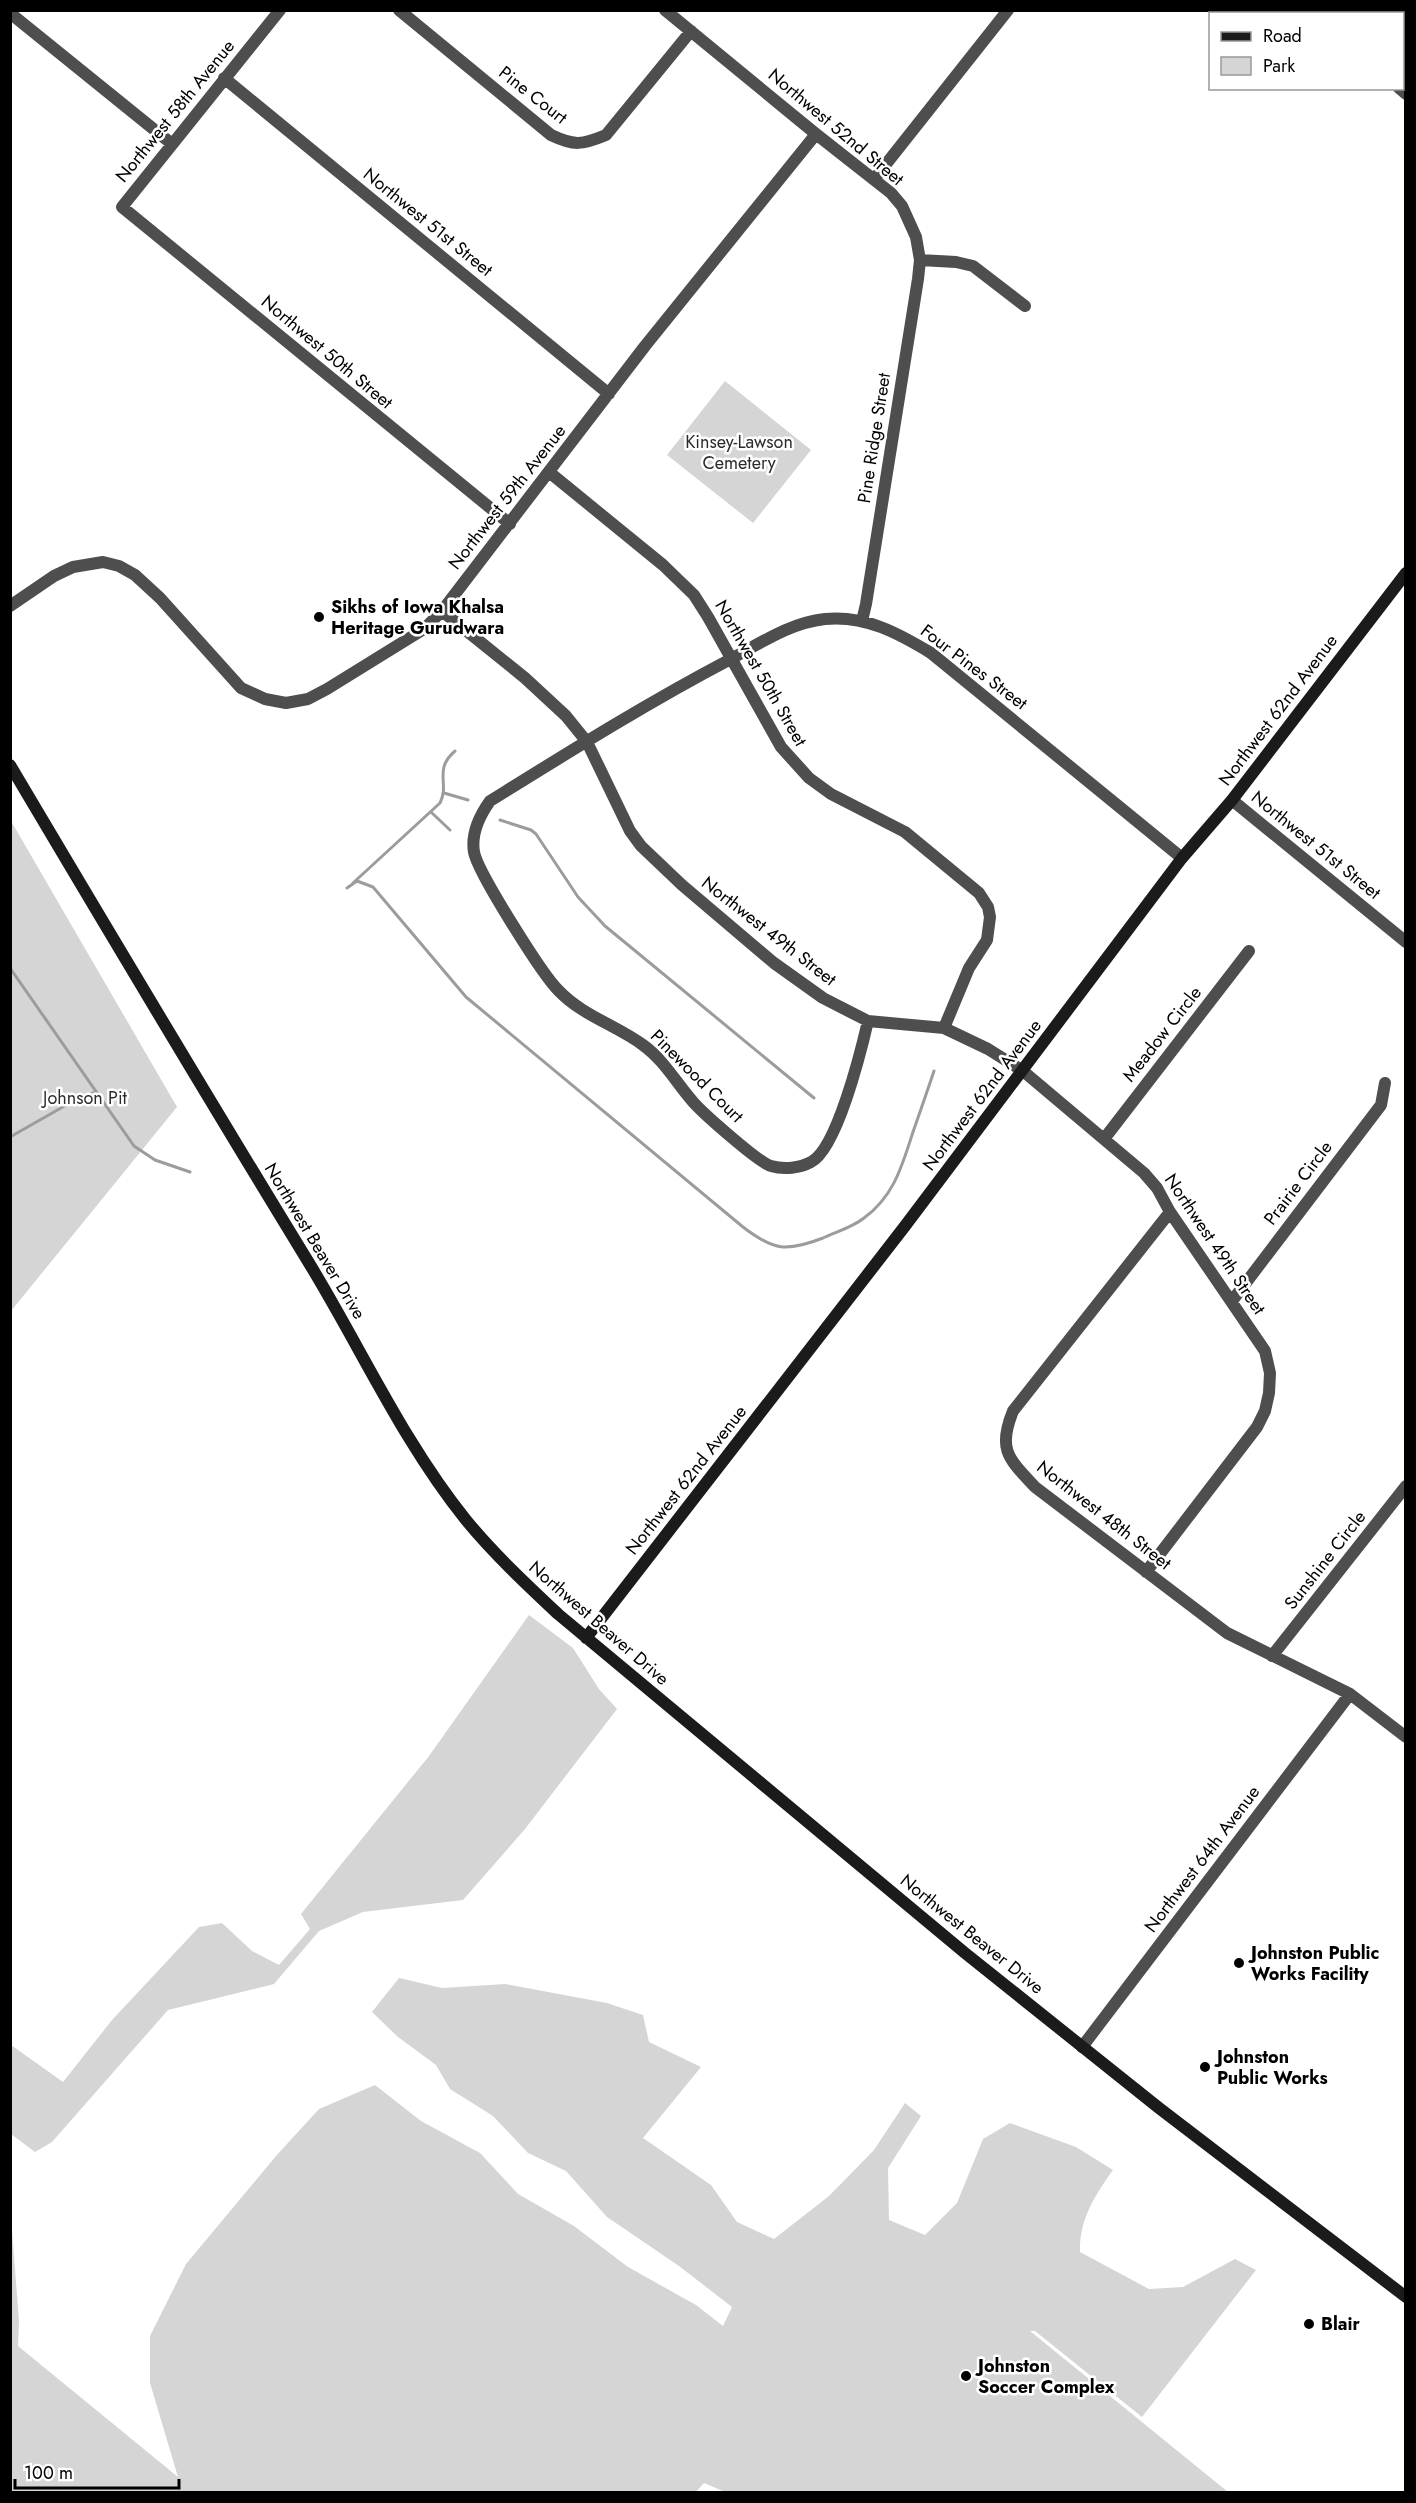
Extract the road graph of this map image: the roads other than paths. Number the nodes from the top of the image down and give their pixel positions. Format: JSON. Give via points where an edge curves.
{"nodes":[{"id":1,"x":280,"y":10,"type":"edge"},
{"id":2,"x":399,"y":10,"type":"edge"},
{"id":3,"x":665,"y":10,"type":"edge"},
{"id":4,"x":1008,"y":10,"type":"edge"},
{"id":5,"x":10,"y":13,"type":"edge"},
{"id":6,"x":691,"y":31,"type":"junction"},
{"id":7,"x":224,"y":78,"type":"junction"},
{"id":8,"x":816,"y":134,"type":"junction"},
{"id":9,"x":172,"y":144,"type":"junction"},
{"id":10,"x":875,"y":178,"type":"junction"},
{"id":11,"x":122,"y":207,"type":"joint"},
{"id":12,"x":920,"y":260,"type":"junction"},
{"id":13,"x":1025,"y":306,"type":"dead end"},
{"id":14,"x":609,"y":394,"type":"junction"},
{"id":15,"x":549,"y":472,"type":"junction"},
{"id":16,"x":510,"y":524,"type":"junction"},
{"id":17,"x":1406,"y":573,"type":"edge"},
{"id":18,"x":10,"y":606,"type":"edge"},
{"id":19,"x":442,"y":611,"type":"junction"},
{"id":20,"x":862,"y":621,"type":"junction"},
{"id":21,"x":731,"y":659,"type":"junction"},
{"id":22,"x":587,"y":742,"type":"junction"},
{"id":23,"x":10,"y":765,"type":"edge"},
{"id":24,"x":1232,"y":800,"type":"junction"},
{"id":25,"x":1182,"y":858,"type":"junction"},
{"id":26,"x":1406,"y":942,"type":"edge"},
{"id":27,"x":1249,"y":951,"type":"dead end"},
{"id":28,"x":868,"y":1021,"type":"junction"},
{"id":29,"x":944,"y":1028,"type":"junction"},
{"id":30,"x":1023,"y":1071,"type":"junction"},
{"id":31,"x":1385,"y":1083,"type":"dead end"},
{"id":32,"x":1104,"y":1138,"type":"junction"},
{"id":33,"x":1170,"y":1212,"type":"junction"},
{"id":34,"x":1232,"y":1301,"type":"junction"},
{"id":35,"x":1406,"y":1486,"type":"edge"},
{"id":36,"x":1146,"y":1572,"type":"junction"},
{"id":37,"x":586,"y":1638,"type":"junction"},
{"id":38,"x":1272,"y":1656,"type":"junction"},
{"id":39,"x":1350,"y":1694,"type":"junction"},
{"id":40,"x":1406,"y":1737,"type":"edge"},
{"id":41,"x":1082,"y":2047,"type":"junction"},
{"id":42,"x":1406,"y":2297,"type":"edge"}],
"edges":[{"from":1,"to":7,"type":"street","name":"Northwest 58th Avenue"},
{"from":2,"to":6,"type":"street","name":"Pine Court","via":[[551,135],[569,143],[606,135]]},
{"from":3,"to":6,"type":"street","name":"Northwest 52nd Street"},
{"from":4,"to":10,"type":"street"},
{"from":5,"to":9,"type":"street"},
{"from":6,"to":8,"type":"street","name":"Northwest 52nd Street"},
{"from":7,"to":9,"type":"street","name":"Northwest 58th Avenue"},
{"from":7,"to":14,"type":"street","name":"Northwest 51st Street"},
{"from":8,"to":10,"type":"street","name":"Northwest 52nd Street"},
{"from":8,"to":14,"type":"street","name":"Northwest 59th Avenue"},
{"from":9,"to":11,"type":"street","name":"Northwest 58th Avenue"},
{"from":10,"to":12,"type":"street","name":"Northwest 52nd Street","via":[[902,206],[916,237]]},
{"from":11,"to":16,"type":"street","name":"Northwest 50th Street"},
{"from":12,"to":13,"type":"street","via":[[973,266]]},
{"from":12,"to":20,"type":"street","name":"Pine Ridge Street"},
{"from":14,"to":15,"type":"street","name":"Northwest 59th Avenue"},
{"from":15,"to":16,"type":"street","name":"Northwest 59th Avenue"},
{"from":15,"to":21,"type":"street","name":"Northwest 50th Street","via":[[680,580],[700,604]]},
{"from":16,"to":19,"type":"street","name":"Northwest 59th Avenue"},
{"from":17,"to":24,"type":"main road","name":"Northwest 62nd Avenue"},
{"from":18,"to":19,"type":"street","name":"Northwest 59th Avenue","via":[[73,567],[103,562],[119,566],[160,598],[242,688],[264,699],[286,703],[308,699],[327,689],[424,629]]},
{"from":19,"to":22,"type":"street","name":"Northwest 49th Street","via":[[525,678],[566,716]]},
{"from":20,"to":21,"type":"street","name":"Four Pines Street","via":[[826,619],[793,625]]},
{"from":20,"to":25,"type":"street","name":"Four Pines Street","via":[[897,632],[931,653]]},
{"from":21,"to":22,"type":"street","name":"Four Pines Street","via":[[655,699]]},
{"from":21,"to":29,"type":"street","name":"Northwest 50th Street","via":[[781,747],[809,778],[831,794],[905,832],[974,887],[984,900],[990,924],[987,940],[969,968]]},
{"from":22,"to":28,"type":"street","name":"Northwest 49th Street","via":[[630,831],[658,864],[782,969],[823,998]]},
{"from":22,"to":28,"type":"street","name":"Pinewood Court","via":[[490,801],[476,829],[474,852],[483,875],[558,991],[579,1008],[644,1045],[694,1103],[770,1166],[797,1168],[824,1152],[834,1134]]},
{"from":23,"to":37,"type":"main road","name":"Northwest Beaver Drive","via":[[422,1459],[466,1520],[510,1570]]},
{"from":24,"to":25,"type":"main road","name":"Northwest 62nd Avenue"},
{"from":24,"to":26,"type":"street","name":"Northwest 51st Street"},
{"from":25,"to":30,"type":"main road","name":"Northwest 62nd Avenue"},
{"from":27,"to":32,"type":"street","name":"Meadow Circle"},
{"from":28,"to":29,"type":"street","name":"Northwest 49th Street"},
{"from":29,"to":30,"type":"street","name":"Northwest 49th Street"},
{"from":30,"to":32,"type":"street","name":"Northwest 49th Street"},
{"from":30,"to":37,"type":"main road","name":"Northwest 62nd Avenue"},
{"from":31,"to":34,"type":"street","name":"Prairie Circle","via":[[1381,1105]]},
{"from":32,"to":33,"type":"street","name":"Northwest 49th Street","via":[[1144,1173]]},
{"from":33,"to":34,"type":"street","name":"Northwest 49th Street"},
{"from":33,"to":36,"type":"street","name":"Northwest 48th Street","via":[[1013,1412],[1005,1430],[1005,1449],[1035,1487]]},
{"from":34,"to":36,"type":"street","name":"Northwest 49th Street","via":[[1265,1352],[1270,1373],[1265,1411],[1257,1427]]},
{"from":35,"to":38,"type":"street","name":"Sunshine Circle"},
{"from":36,"to":38,"type":"street","name":"Northwest 48th Street","via":[[1227,1633]]},
{"from":37,"to":41,"type":"main road","name":"Northwest Beaver Drive"},
{"from":38,"to":39,"type":"street","name":"Northwest 48th Street"},
{"from":39,"to":40,"type":"street","name":"Northwest 48th Street"},
{"from":39,"to":41,"type":"street","name":"Northwest 64th Avenue"},
{"from":41,"to":42,"type":"main road","name":"Northwest Beaver Drive"}]}
